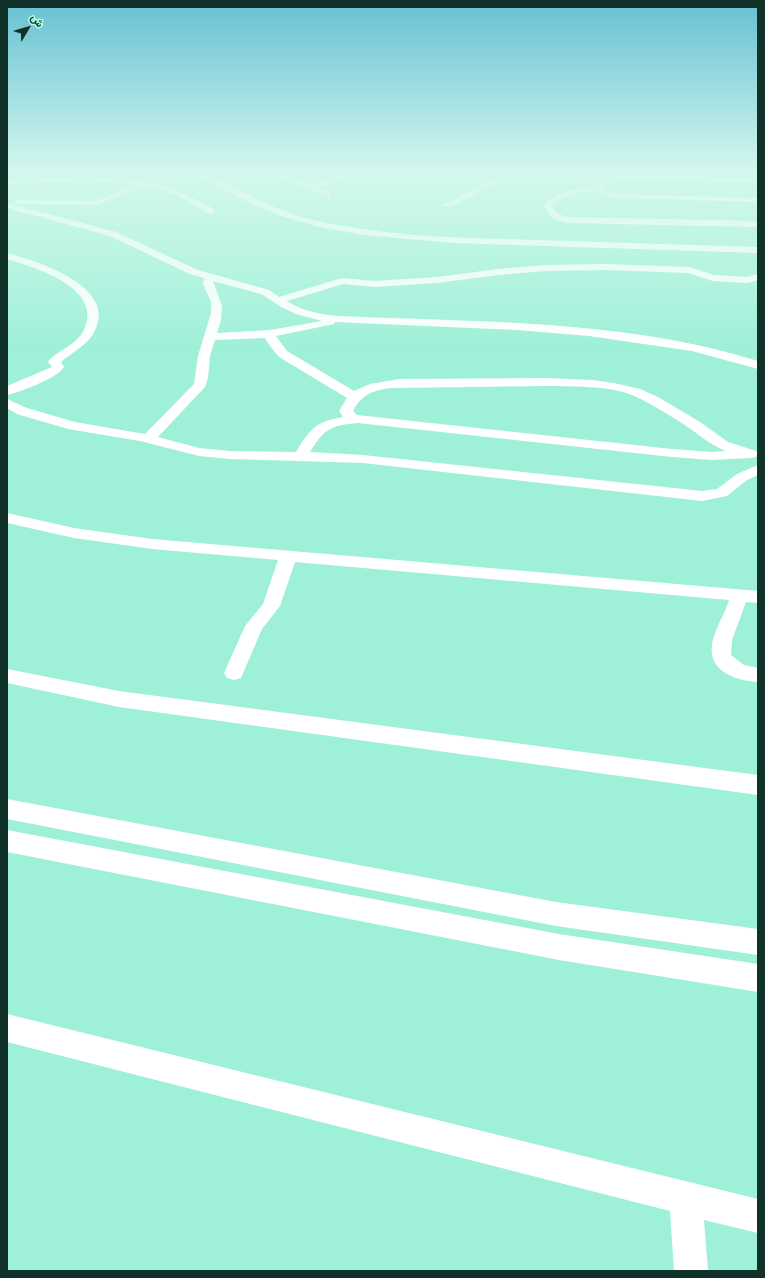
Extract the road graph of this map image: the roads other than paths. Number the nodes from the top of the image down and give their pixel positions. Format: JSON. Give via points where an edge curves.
{"nodes":[{"id":1,"x":101,"y":231,"type":"edge"},
{"id":2,"x":357,"y":231,"type":"edge"},
{"id":3,"x":383,"y":231,"type":"edge"},
{"id":4,"x":758,"y":244,"type":"edge"},
{"id":5,"x":758,"y":250,"type":"edge"},
{"id":6,"x":7,"y":256,"type":"edge"},
{"id":7,"x":209,"y":277,"type":"junction"},
{"id":8,"x":758,"y":277,"type":"edge"},
{"id":9,"x":279,"y":300,"type":"junction"},
{"id":10,"x":337,"y":319,"type":"junction"},
{"id":11,"x":270,"y":334,"type":"junction"},
{"id":12,"x":210,"y":337,"type":"junction"},
{"id":13,"x":758,"y":365,"type":"edge"},
{"id":14,"x":7,"y":391,"type":"edge"},
{"id":15,"x":354,"y":397,"type":"junction"},
{"id":16,"x":7,"y":403,"type":"edge"},
{"id":17,"x":354,"y":419,"type":"junction"},
{"id":18,"x":148,"y":439,"type":"junction"},
{"id":19,"x":754,"y":454,"type":"edge"},
{"id":20,"x":300,"y":456,"type":"junction"},
{"id":21,"x":758,"y":469,"type":"edge"},
{"id":22,"x":7,"y":518,"type":"edge"},
{"id":23,"x":288,"y":556,"type":"junction"},
{"id":24,"x":738,"y":595,"type":"junction"},
{"id":25,"x":758,"y":597,"type":"edge"},
{"id":26,"x":234,"y":673,"type":"dead end"},
{"id":27,"x":758,"y":675,"type":"edge"},
{"id":28,"x":7,"y":676,"type":"edge"},
{"id":29,"x":758,"y":785,"type":"edge"},
{"id":30,"x":7,"y":809,"type":"edge"},
{"id":31,"x":7,"y":842,"type":"edge"},
{"id":32,"x":758,"y":942,"type":"edge"},
{"id":33,"x":758,"y":978,"type":"edge"},
{"id":34,"x":7,"y":1028,"type":"edge"},
{"id":35,"x":686,"y":1199,"type":"junction"},
{"id":36,"x":758,"y":1216,"type":"edge"},
{"id":37,"x":692,"y":1271,"type":"edge"}],
"edges":[{"from":1,"to":7,"type":"street"},
{"from":2,"to":5,"type":"street","via":[[454,240]]},
{"from":3,"to":4,"type":"street","via":[[447,236]]},
{"from":6,"to":14,"type":"street","via":[[43,268],[73,284],[89,298],[94,313],[91,326],[82,340],[54,362],[57,369]]},
{"from":7,"to":9,"type":"street","via":[[259,290]]},
{"from":7,"to":12,"type":"street","via":[[208,285],[214,293],[217,306]]},
{"from":8,"to":9,"type":"street","via":[[748,280],[713,278],[689,270],[546,268],[437,280],[383,283],[342,281]]},
{"from":9,"to":10,"type":"street","via":[[300,312]]},
{"from":10,"to":11,"type":"street"},
{"from":10,"to":13,"type":"street","via":[[588,332],[693,347]]},
{"from":11,"to":12,"type":"street"},
{"from":11,"to":15,"type":"street","via":[[274,344],[283,354]]},
{"from":12,"to":18,"type":"street","via":[[199,387]]},
{"from":15,"to":17,"type":"street","via":[[346,411]]},
{"from":15,"to":19,"type":"street","via":[[373,386],[399,383],[547,382],[603,385],[654,400],[690,421],[723,445]]},
{"from":16,"to":18,"type":"street","via":[[22,412],[73,426]]},
{"from":17,"to":19,"type":"street","via":[[672,454]]},
{"from":17,"to":20,"type":"street","via":[[331,424],[319,430]]},
{"from":18,"to":20,"type":"street","via":[[185,450],[214,454]]},
{"from":20,"to":21,"type":"street","via":[[363,459],[702,496],[722,493],[742,477]]},
{"from":22,"to":23,"type":"street","via":[[112,539]]},
{"from":23,"to":24,"type":"street"},
{"from":23,"to":26,"type":"street","via":[[271,606],[254,626]]},
{"from":24,"to":25,"type":"street"},
{"from":24,"to":27,"type":"street","via":[[735,611],[723,638],[721,656],[736,670]]},
{"from":28,"to":29,"type":"street","via":[[119,699]]},
{"from":30,"to":32,"type":"street","via":[[556,914]]},
{"from":31,"to":33,"type":"street","via":[[559,946]]},
{"from":34,"to":35,"type":"street"},
{"from":35,"to":36,"type":"street"},
{"from":35,"to":37,"type":"street"}]}
